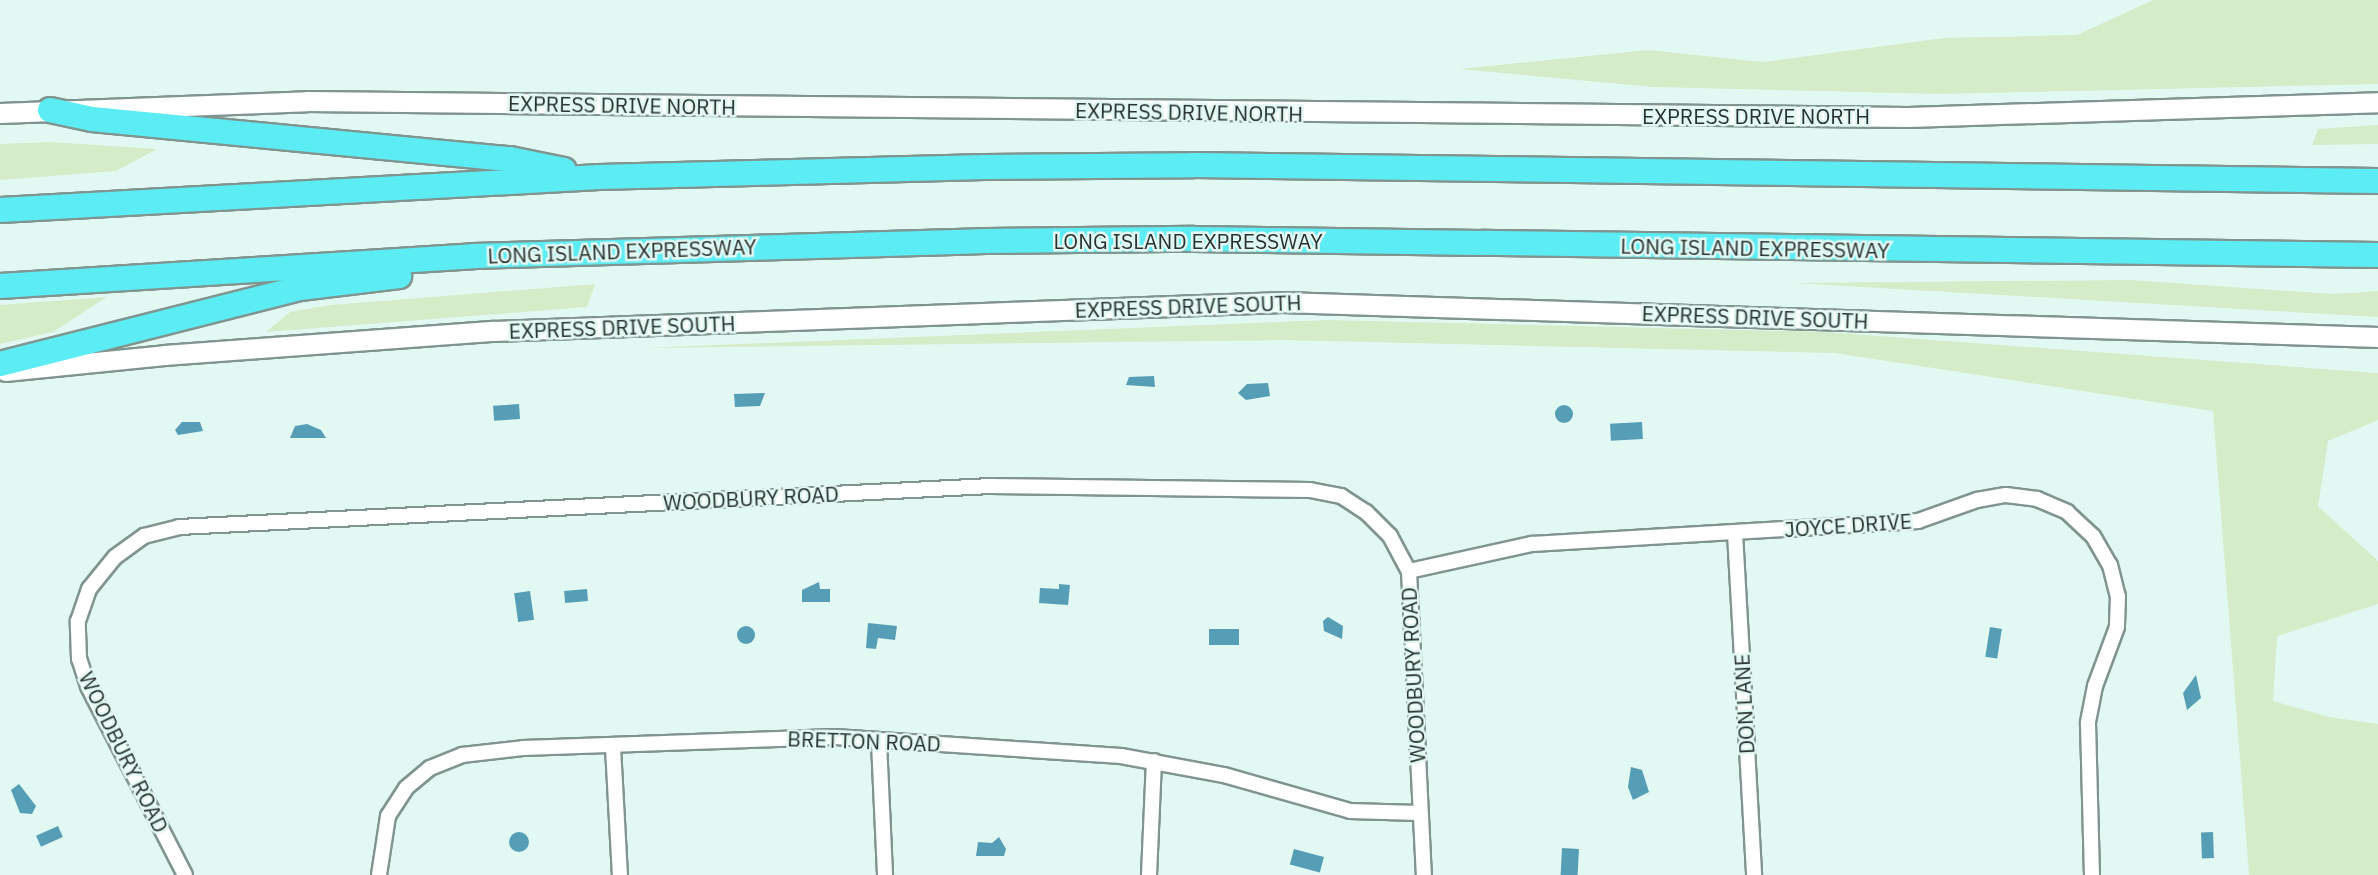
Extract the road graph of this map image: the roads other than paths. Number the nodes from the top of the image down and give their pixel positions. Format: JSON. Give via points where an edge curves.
{"nodes":[{"id":1,"x":2378,"y":102,"type":"edge"},
{"id":2,"x":50,"y":110,"type":"junction"},
{"id":3,"x":0,"y":113,"type":"edge"},
{"id":4,"x":599,"y":177,"type":"junction"},
{"id":5,"x":2378,"y":181,"type":"edge"},
{"id":6,"x":0,"y":210,"type":"edge"},
{"id":7,"x":2378,"y":255,"type":"edge"},
{"id":8,"x":473,"y":256,"type":"junction"},
{"id":9,"x":0,"y":286,"type":"edge"},
{"id":10,"x":2378,"y":337,"type":"edge"},
{"id":11,"x":0,"y":363,"type":"edge"},
{"id":12,"x":0,"y":372,"type":"edge"},
{"id":13,"x":1735,"y":533,"type":"junction"},
{"id":14,"x":1409,"y":571,"type":"junction"},
{"id":15,"x":879,"y":742,"type":"junction"},
{"id":16,"x":613,"y":747,"type":"junction"},
{"id":17,"x":1154,"y":761,"type":"junction"},
{"id":18,"x":1419,"y":813,"type":"junction"},
{"id":19,"x":185,"y":875,"type":"edge"},
{"id":20,"x":379,"y":875,"type":"edge"},
{"id":21,"x":620,"y":875,"type":"edge"},
{"id":22,"x":885,"y":875,"type":"edge"},
{"id":23,"x":1149,"y":875,"type":"edge"},
{"id":24,"x":1424,"y":875,"type":"edge"},
{"id":25,"x":1754,"y":875,"type":"edge"},
{"id":26,"x":2092,"y":875,"type":"edge"}],
"edges":[{"from":1,"to":2,"type":"main road","name":"EXPRESS DRIVE NORTH","via":[[1908,117],[307,101]]},
{"from":2,"to":3,"type":"main road","name":"EXPRESS DRIVE NORTH"},
{"from":2,"to":4,"type":"highway","via":[[92,119],[510,159]]},
{"from":4,"to":5,"type":"highway","via":[[1194,165]]},
{"from":4,"to":6,"type":"highway"},
{"from":7,"to":8,"type":"highway","name":"LONG ISLAND EXPRESSWAY","via":[[1193,239]]},
{"from":8,"to":9,"type":"highway","name":"LONG ISLAND EXPRESSWAY"},
{"from":8,"to":11,"type":"highway","via":[[404,275],[299,288]]},
{"from":10,"to":12,"type":"main road","name":"EXPRESS DRIVE SOUTH","via":[[1282,302],[494,331]]},
{"from":13,"to":14,"type":"street","name":"JOYCE DRIVE","via":[[1532,544]]},
{"from":13,"to":25,"type":"street","name":"DON LANE"},
{"from":13,"to":26,"type":"street","name":"JOYCE DRIVE","via":[[1918,521],[2006,495],[2037,499],[2067,512],[2084,528],[2110,565],[2118,596],[2117,627],[2095,686],[2088,723]]},
{"from":14,"to":18,"type":"street","name":"WOODBURY ROAD"},
{"from":14,"to":19,"type":"street","name":"WOODBURY ROAD","via":[[1390,536],[1366,512],[1341,496],[1310,490],[990,486],[179,527],[144,536],[115,557],[89,589],[78,621],[79,659],[88,686]]},
{"from":15,"to":16,"type":"street","name":"BRETTON ROAD","via":[[835,737]]},
{"from":15,"to":17,"type":"street","name":"BRETTON ROAD"},
{"from":15,"to":22,"type":"street"},
{"from":16,"to":20,"type":"street","name":"BRETTON ROAD","via":[[523,748],[462,755],[430,768],[405,788],[388,816]]},
{"from":16,"to":21,"type":"street"},
{"from":17,"to":18,"type":"street","name":"BRETTON ROAD","via":[[1224,775],[1350,811]]},
{"from":17,"to":23,"type":"street"},
{"from":18,"to":24,"type":"street","name":"WOODBURY ROAD"}]}
